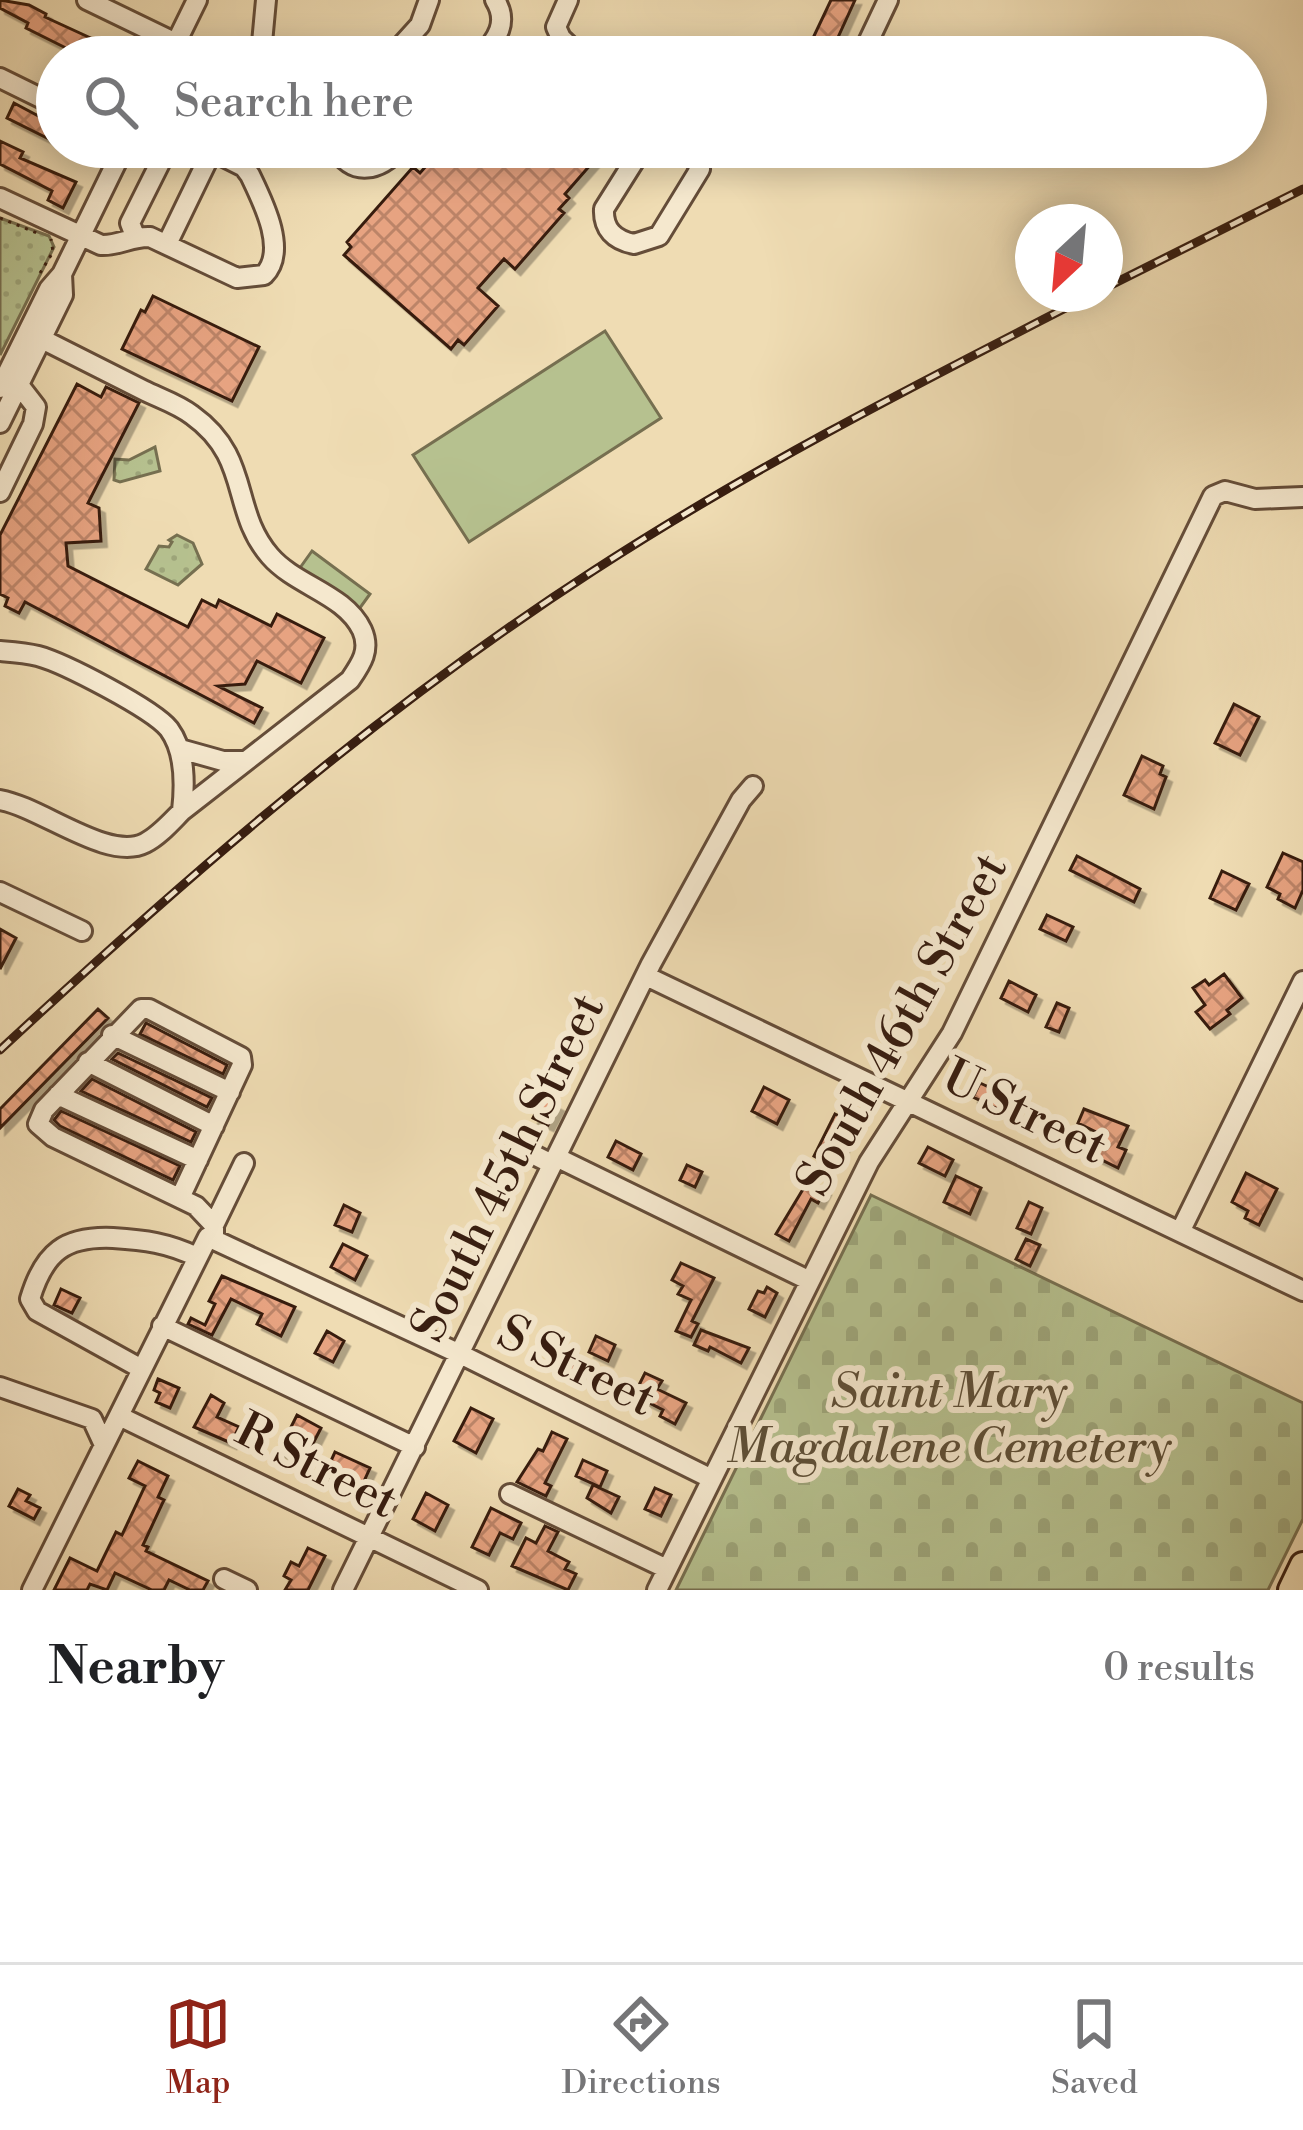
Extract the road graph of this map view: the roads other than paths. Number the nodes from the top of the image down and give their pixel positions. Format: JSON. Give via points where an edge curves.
{"nodes":[{"id":1,"x":87,"y":0,"type":"edge"},
{"id":2,"x":197,"y":0,"type":"edge"},
{"id":3,"x":266,"y":0,"type":"edge"},
{"id":4,"x":429,"y":0,"type":"edge"},
{"id":5,"x":495,"y":0,"type":"edge"},
{"id":6,"x":568,"y":0,"type":"edge"},
{"id":7,"x":889,"y":0,"type":"edge"},
{"id":8,"x":149,"y":36,"type":"edge"},
{"id":9,"x":180,"y":36,"type":"edge"},
{"id":10,"x":263,"y":36,"type":"edge"},
{"id":11,"x":410,"y":36,"type":"edge"},
{"id":12,"x":495,"y":36,"type":"edge"},
{"id":13,"x":560,"y":36,"type":"edge"},
{"id":14,"x":871,"y":36,"type":"edge"},
{"id":15,"x":0,"y":78,"type":"edge"},
{"id":16,"x":36,"y":96,"type":"edge"},
{"id":17,"x":114,"y":168,"type":"edge"},
{"id":18,"x":158,"y":168,"type":"edge"},
{"id":19,"x":200,"y":168,"type":"edge"},
{"id":20,"x":245,"y":168,"type":"edge"},
{"id":21,"x":630,"y":168,"type":"edge"},
{"id":22,"x":698,"y":168,"type":"edge"},
{"id":23,"x":0,"y":198,"type":"edge"},
{"id":24,"x":82,"y":236,"type":"junction"},
{"id":25,"x":135,"y":236,"type":"junction"},
{"id":26,"x":166,"y":244,"type":"junction"},
{"id":27,"x":35,"y":335,"type":"junction"},
{"id":28,"x":9,"y":387,"type":"edge"},
{"id":29,"x":0,"y":423,"type":"edge"},
{"id":30,"x":0,"y":492,"type":"edge"},
{"id":31,"x":1303,"y":497,"type":"edge"},
{"id":32,"x":0,"y":651,"type":"edge"},
{"id":33,"x":180,"y":749,"type":"junction"},
{"id":34,"x":246,"y":761,"type":"junction"},
{"id":35,"x":753,"y":786,"type":"dead end"},
{"id":36,"x":0,"y":800,"type":"edge"},
{"id":37,"x":182,"y":812,"type":"junction"},
{"id":38,"x":0,"y":892,"type":"edge"},
{"id":39,"x":82,"y":931,"type":"dead end"},
{"id":40,"x":646,"y":976,"type":"junction"},
{"id":41,"x":1303,"y":981,"type":"edge"},
{"id":42,"x":112,"y":1035,"type":"junction"},
{"id":43,"x":88,"y":1063,"type":"junction"},
{"id":44,"x":230,"y":1092,"type":"junction"},
{"id":45,"x":58,"y":1095,"type":"junction"},
{"id":46,"x":909,"y":1101,"type":"junction"},
{"id":47,"x":214,"y":1126,"type":"junction"},
{"id":48,"x":524,"y":1150,"type":"dead end"},
{"id":49,"x":198,"y":1160,"type":"junction"},
{"id":50,"x":554,"y":1161,"type":"junction"},
{"id":51,"x":244,"y":1163,"type":"dead end"},
{"id":52,"x":180,"y":1198,"type":"junction"},
{"id":53,"x":1181,"y":1231,"type":"junction"},
{"id":54,"x":212,"y":1234,"type":"junction"},
{"id":55,"x":197,"y":1257,"type":"junction"},
{"id":56,"x":810,"y":1281,"type":"junction"},
{"id":57,"x":1303,"y":1291,"type":"edge"},
{"id":58,"x":162,"y":1326,"type":"junction"},
{"id":59,"x":462,"y":1355,"type":"junction"},
{"id":60,"x":140,"y":1368,"type":"junction"},
{"id":61,"x":0,"y":1387,"type":"edge"},
{"id":62,"x":119,"y":1416,"type":"junction"},
{"id":63,"x":104,"y":1445,"type":"junction"},
{"id":64,"x":416,"y":1447,"type":"junction"},
{"id":65,"x":712,"y":1479,"type":"junction"},
{"id":66,"x":510,"y":1494,"type":"dead end"},
{"id":67,"x":368,"y":1538,"type":"junction"},
{"id":68,"x":1303,"y":1565,"type":"edge"},
{"id":69,"x":667,"y":1569,"type":"junction"},
{"id":70,"x":224,"y":1579,"type":"dead end"},
{"id":71,"x":32,"y":1590,"type":"edge"},
{"id":72,"x":247,"y":1590,"type":"edge"},
{"id":73,"x":343,"y":1590,"type":"edge"},
{"id":74,"x":478,"y":1590,"type":"edge"},
{"id":75,"x":657,"y":1590,"type":"edge"},
{"id":76,"x":1291,"y":1590,"type":"edge"}],
"edges":[{"from":1,"to":8,"type":"street"},
{"from":2,"to":9,"type":"street"},
{"from":3,"to":10,"type":"street"},
{"from":4,"to":11,"type":"street"},
{"from":5,"to":12,"type":"street","via":[[502,25]]},
{"from":6,"to":13,"type":"street"},
{"from":7,"to":14,"type":"street"},
{"from":15,"to":16,"type":"street"},
{"from":17,"to":24,"type":"street"},
{"from":18,"to":25,"type":"street","via":[[130,223]]},
{"from":19,"to":26,"type":"street"},
{"from":20,"to":26,"type":"street","via":[[275,245],[273,266],[259,278],[237,278]]},
{"from":21,"to":22,"type":"street","via":[[603,218],[611,234],[634,244],[659,236]]},
{"from":23,"to":24,"type":"street"},
{"from":24,"to":25,"type":"street","via":[[113,246]]},
{"from":24,"to":27,"type":"street","via":[[62,274],[63,295]]},
{"from":25,"to":26,"type":"street"},
{"from":27,"to":28,"type":"street"},
{"from":27,"to":34,"type":"street","via":[[190,412],[219,437],[252,529],[271,557],[339,603],[365,637],[365,658],[350,680]]},
{"from":28,"to":29,"type":"street"},
{"from":28,"to":30,"type":"street","via":[[36,407]]},
{"from":31,"to":46,"type":"street","name":"South 46th Street","via":[[1255,500],[1225,490],[1213,496],[952,1033]]},
{"from":32,"to":33,"type":"street","via":[[39,656],[145,709]]},
{"from":33,"to":34,"type":"street"},
{"from":33,"to":37,"type":"street"},
{"from":34,"to":37,"type":"street"},
{"from":35,"to":40,"type":"street","name":"South 45th Street"},
{"from":36,"to":37,"type":"street","via":[[130,849]]},
{"from":38,"to":39,"type":"street"},
{"from":40,"to":46,"type":"street","name":"U Street"},
{"from":40,"to":50,"type":"street","name":"South 45th Street"},
{"from":41,"to":53,"type":"street"},
{"from":42,"to":43,"type":"street"},
{"from":42,"to":44,"type":"street"},
{"from":42,"to":44,"type":"street","via":[[148,1009],[241,1057]]},
{"from":43,"to":45,"type":"street"},
{"from":43,"to":47,"type":"street"},
{"from":44,"to":47,"type":"street"},
{"from":45,"to":49,"type":"street"},
{"from":45,"to":52,"type":"street","name":"S Street","via":[[40,1130]]},
{"from":46,"to":53,"type":"street","name":"U Street"},
{"from":46,"to":56,"type":"street","name":"South 46th Street"},
{"from":47,"to":49,"type":"street"},
{"from":48,"to":50,"type":"street"},
{"from":49,"to":52,"type":"street"},
{"from":50,"to":56,"type":"street"},
{"from":50,"to":59,"type":"street","name":"South 45th Street"},
{"from":51,"to":54,"type":"street"},
{"from":52,"to":54,"type":"street","name":"S Street","via":[[196,1205]]},
{"from":53,"to":57,"type":"street","name":"U Street"},
{"from":54,"to":55,"type":"street"},
{"from":54,"to":59,"type":"street","name":"S Street"},
{"from":55,"to":58,"type":"street"},
{"from":55,"to":60,"type":"street","via":[[143,1239],[92,1236],[64,1244],[34,1284],[37,1311]]},
{"from":56,"to":65,"type":"street","name":"South 46th Street"},
{"from":58,"to":60,"type":"street"},
{"from":58,"to":64,"type":"street"},
{"from":59,"to":64,"type":"street","name":"South 45th Street"},
{"from":59,"to":65,"type":"street","name":"S Street"},
{"from":60,"to":62,"type":"street"},
{"from":61,"to":63,"type":"street","via":[[92,1419]]},
{"from":62,"to":63,"type":"street"},
{"from":62,"to":67,"type":"street","name":"R Street"},
{"from":63,"to":71,"type":"street"},
{"from":64,"to":67,"type":"street","name":"South 45th Street"},
{"from":65,"to":69,"type":"street","name":"South 46th Street"},
{"from":66,"to":69,"type":"street"},
{"from":67,"to":73,"type":"street","name":"South 45th Street"},
{"from":67,"to":74,"type":"street","name":"R Street"},
{"from":68,"to":76,"type":"main road"},
{"from":69,"to":75,"type":"street","name":"South 46th Street"},
{"from":70,"to":72,"type":"street"}]}
